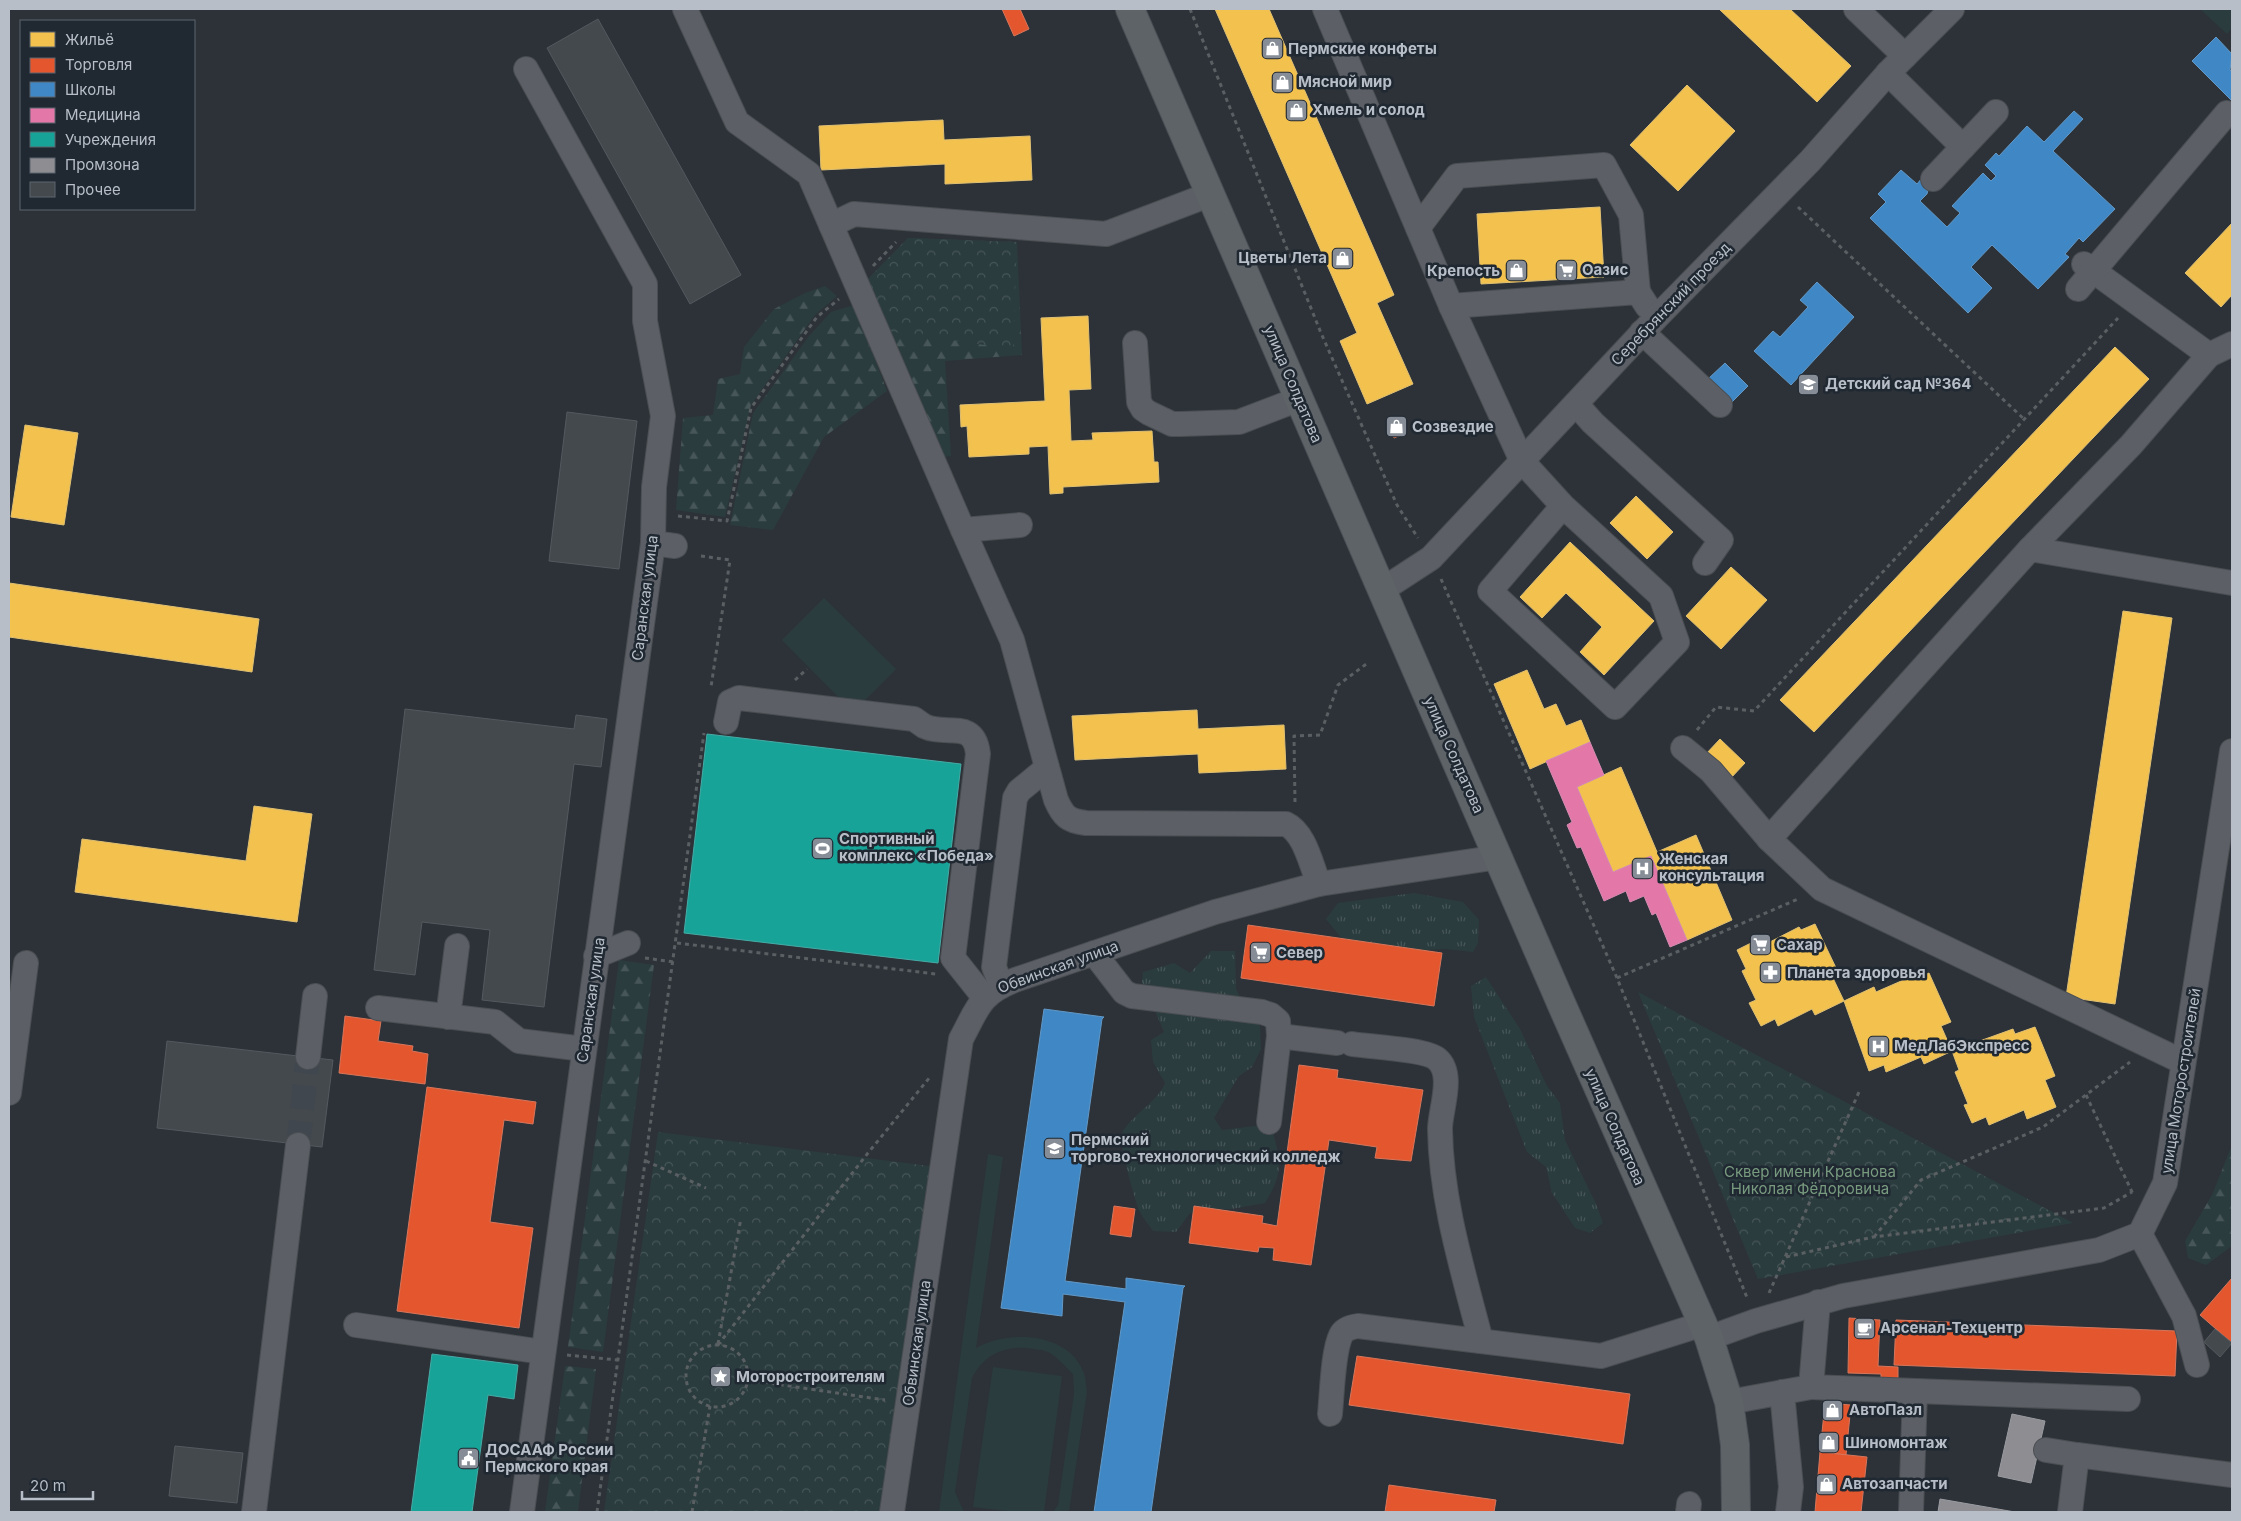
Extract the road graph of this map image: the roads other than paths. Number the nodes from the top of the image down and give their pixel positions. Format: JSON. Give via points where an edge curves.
{"nodes":[{"id":1,"x":686,"y":9,"type":"edge"},
{"id":2,"x":1130,"y":9,"type":"edge"},
{"id":3,"x":1325,"y":9,"type":"edge"},
{"id":4,"x":1856,"y":9,"type":"edge"},
{"id":5,"x":1952,"y":9,"type":"edge"},
{"id":6,"x":1896,"y":64,"type":"junction"},
{"id":7,"x":526,"y":69,"type":"dead end"},
{"id":8,"x":1996,"y":112,"type":"dead end"},
{"id":9,"x":2227,"y":113,"type":"dead end"},
{"id":10,"x":1963,"y":147,"type":"junction"},
{"id":11,"x":1933,"y":179,"type":"dead end"},
{"id":12,"x":1211,"y":194,"type":"junction"},
{"id":13,"x":831,"y":225,"type":"junction"},
{"id":14,"x":1418,"y":228,"type":"junction"},
{"id":15,"x":2088,"y":267,"type":"junction"},
{"id":16,"x":2078,"y":288,"type":"dead end"},
{"id":17,"x":1638,"y":292,"type":"junction"},
{"id":18,"x":1451,"y":306,"type":"junction"},
{"id":19,"x":1649,"y":325,"type":"junction"},
{"id":20,"x":1135,"y":343,"type":"dead end"},
{"id":21,"x":2232,"y":344,"type":"edge"},
{"id":22,"x":2209,"y":356,"type":"junction"},
{"id":23,"x":1299,"y":399,"type":"junction"},
{"id":24,"x":1576,"y":404,"type":"junction"},
{"id":25,"x":1720,"y":405,"type":"dead end"},
{"id":26,"x":1522,"y":461,"type":"junction"},
{"id":27,"x":1563,"y":506,"type":"junction"},
{"id":28,"x":1020,"y":525,"type":"dead end"},
{"id":29,"x":963,"y":530,"type":"junction"},
{"id":30,"x":2030,"y":549,"type":"junction"},
{"id":31,"x":1705,"y":563,"type":"dead end"},
{"id":32,"x":2232,"y":583,"type":"edge"},
{"id":33,"x":1382,"y":590,"type":"junction"},
{"id":34,"x":726,"y":722,"type":"dead end"},
{"id":35,"x":1683,"y":748,"type":"road end"},
{"id":36,"x":2232,"y":751,"type":"edge"},
{"id":37,"x":1046,"y":768,"type":"junction"},
{"id":38,"x":1769,"y":839,"type":"junction"},
{"id":39,"x":1499,"y":858,"type":"junction"},
{"id":40,"x":1319,"y":884,"type":"junction"},
{"id":41,"x":628,"y":942,"type":"dead end"},
{"id":42,"x":456,"y":946,"type":"dead end"},
{"id":43,"x":1094,"y":953,"type":"junction"},
{"id":44,"x":596,"y":956,"type":"junction"},
{"id":45,"x":26,"y":963,"type":"dead end"},
{"id":46,"x":993,"y":991,"type":"junction"},
{"id":47,"x":315,"y":996,"type":"dead end"},
{"id":48,"x":378,"y":1008,"type":"dead end"},
{"id":49,"x":448,"y":1017,"type":"junction"},
{"id":50,"x":1279,"y":1036,"type":"junction"},
{"id":51,"x":584,"y":1049,"type":"junction"},
{"id":52,"x":308,"y":1057,"type":"tunnel mouth"},
{"id":53,"x":2184,"y":1062,"type":"junction"},
{"id":54,"x":9,"y":1093,"type":"edge"},
{"id":55,"x":1269,"y":1122,"type":"dead end"},
{"id":56,"x":298,"y":1145,"type":"tunnel mouth"},
{"id":57,"x":2144,"y":1227,"type":"junction"},
{"id":58,"x":1818,"y":1302,"type":"junction"},
{"id":59,"x":356,"y":1325,"type":"dead end"},
{"id":60,"x":1706,"y":1331,"type":"junction"},
{"id":61,"x":1481,"y":1341,"type":"junction"},
{"id":62,"x":543,"y":1352,"type":"junction"},
{"id":63,"x":2197,"y":1365,"type":"dead end"},
{"id":64,"x":1811,"y":1387,"type":"junction"},
{"id":65,"x":1915,"y":1391,"type":"junction"},
{"id":66,"x":1782,"y":1392,"type":"junction"},
{"id":67,"x":2128,"y":1399,"type":"dead end"},
{"id":68,"x":1729,"y":1402,"type":"junction"},
{"id":69,"x":1330,"y":1414,"type":"dead end"},
{"id":70,"x":2046,"y":1450,"type":"dead end"},
{"id":71,"x":2077,"y":1454,"type":"junction"},
{"id":72,"x":2232,"y":1475,"type":"edge"},
{"id":73,"x":254,"y":1512,"type":"edge"},
{"id":74,"x":522,"y":1512,"type":"edge"},
{"id":75,"x":892,"y":1512,"type":"edge"},
{"id":76,"x":1736,"y":1512,"type":"edge"},
{"id":77,"x":1788,"y":1512,"type":"edge"},
{"id":78,"x":1911,"y":1512,"type":"edge"},
{"id":79,"x":2070,"y":1512,"type":"edge"}],
"edges":[{"from":1,"to":13,"type":"street","via":[[737,122],[809,174]]},
{"from":2,"to":12,"type":"main road","name":"улица Солдатова"},
{"from":3,"to":14,"type":"street"},
{"from":4,"to":6,"type":"street"},
{"from":5,"to":6,"type":"street","name":"Серебрянский проезд"},
{"from":6,"to":10,"type":"street"},
{"from":6,"to":19,"type":"street","name":"Серебрянский проезд","via":[[1810,161]]},
{"from":7,"to":44,"type":"street","name":"Саранская улица","via":[[645,284],[645,321],[663,416],[654,487],[666,545]]},
{"from":8,"to":10,"type":"street"},
{"from":9,"to":15,"type":"street"},
{"from":10,"to":11,"type":"street"},
{"from":12,"to":13,"type":"street","via":[[1106,234],[854,214]]},
{"from":12,"to":23,"type":"main road","name":"улица Солдатова"},
{"from":13,"to":29,"type":"street"},
{"from":14,"to":17,"type":"street","via":[[1457,176],[1604,165],[1631,215]]},
{"from":14,"to":18,"type":"street"},
{"from":15,"to":16,"type":"street"},
{"from":15,"to":22,"type":"street"},
{"from":17,"to":18,"type":"street"},
{"from":17,"to":19,"type":"street"},
{"from":18,"to":26,"type":"street"},
{"from":19,"to":24,"type":"street","name":"Серебрянский проезд"},
{"from":19,"to":25,"type":"street"},
{"from":20,"to":23,"type":"street","via":[[1139,402],[1149,413],[1172,424],[1239,422]]},
{"from":21,"to":22,"type":"street"},
{"from":22,"to":30,"type":"street","via":[[2131,445]]},
{"from":23,"to":33,"type":"main road","name":"улица Солдатова"},
{"from":24,"to":26,"type":"street","name":"Серебрянский проезд"},
{"from":24,"to":31,"type":"street","via":[[1721,540]]},
{"from":26,"to":27,"type":"street"},
{"from":26,"to":33,"type":"street","name":"Серебрянский проезд","via":[[1431,558]]},
{"from":27,"to":27,"type":"street","via":[[1490,591],[1615,707],[1677,642],[1661,596]]},
{"from":28,"to":29,"type":"street"},
{"from":29,"to":37,"type":"street","via":[[1012,640]]},
{"from":30,"to":32,"type":"street"},
{"from":30,"to":38,"type":"street"},
{"from":33,"to":39,"type":"main road","name":"улица Солдатова"},
{"from":34,"to":46,"type":"street","via":[[730,702],[739,698],[914,719],[925,727],[969,734],[976,741],[978,754],[953,958],[961,968]]},
{"from":35,"to":38,"type":"street","via":[[1711,771]]},
{"from":36,"to":53,"type":"street","name":"улица Моторостроителей"},
{"from":37,"to":40,"type":"street","via":[[1062,814],[1071,821],[1286,824],[1294,828]]},
{"from":37,"to":46,"type":"street","via":[[1019,790],[1015,798]]},
{"from":38,"to":53,"type":"street","via":[[1822,889]]},
{"from":39,"to":40,"type":"street","name":"Обвинская улица"},
{"from":39,"to":60,"type":"main road","name":"улица Солдатова"},
{"from":40,"to":43,"type":"street","name":"Обвинская улица","via":[[1214,912]]},
{"from":41,"to":44,"type":"street"},
{"from":42,"to":49,"type":"street"},
{"from":43,"to":46,"type":"street","name":"Обвинская улица"},
{"from":43,"to":50,"type":"street","via":[[1124,992],[1132,996],[1262,1012],[1278,1021]]},
{"from":44,"to":51,"type":"street","name":"Саранская улица"},
{"from":45,"to":54,"type":"street"},
{"from":46,"to":75,"type":"street","name":"Обвинская улица","via":[[962,1039]]},
{"from":47,"to":52,"type":"street"},
{"from":48,"to":49,"type":"street"},
{"from":49,"to":51,"type":"street","via":[[495,1022],[519,1041]]},
{"from":50,"to":55,"type":"street"},
{"from":50,"to":61,"type":"street","via":[[1426,1053],[1438,1059],[1446,1083],[1440,1128],[1446,1203]]},
{"from":51,"to":62,"type":"street","name":"Саранская улица"},
{"from":53,"to":57,"type":"street","name":"улица Моторостроителей","via":[[2165,1184]]},
{"from":56,"to":73,"type":"street"},
{"from":57,"to":58,"type":"street","via":[[2099,1250]]},
{"from":57,"to":63,"type":"street","via":[[2184,1316]]},
{"from":58,"to":60,"type":"street","via":[[1756,1321]]},
{"from":58,"to":64,"type":"street"},
{"from":59,"to":62,"type":"street"},
{"from":60,"to":61,"type":"street","via":[[1601,1356]]},
{"from":60,"to":68,"type":"main road","name":"улица Солдатова"},
{"from":61,"to":69,"type":"street","via":[[1358,1326],[1349,1328],[1342,1334],[1338,1347]]},
{"from":62,"to":74,"type":"street","name":"Саранская улица"},
{"from":64,"to":65,"type":"street"},
{"from":64,"to":66,"type":"street"},
{"from":65,"to":67,"type":"street"},
{"from":65,"to":78,"type":"street"},
{"from":66,"to":68,"type":"street"},
{"from":66,"to":77,"type":"street","via":[[1791,1487]]},
{"from":68,"to":76,"type":"main road","name":"улица Солдатова","via":[[1735,1445]]},
{"from":70,"to":71,"type":"street"},
{"from":71,"to":72,"type":"street"},
{"from":71,"to":79,"type":"street"}]}
